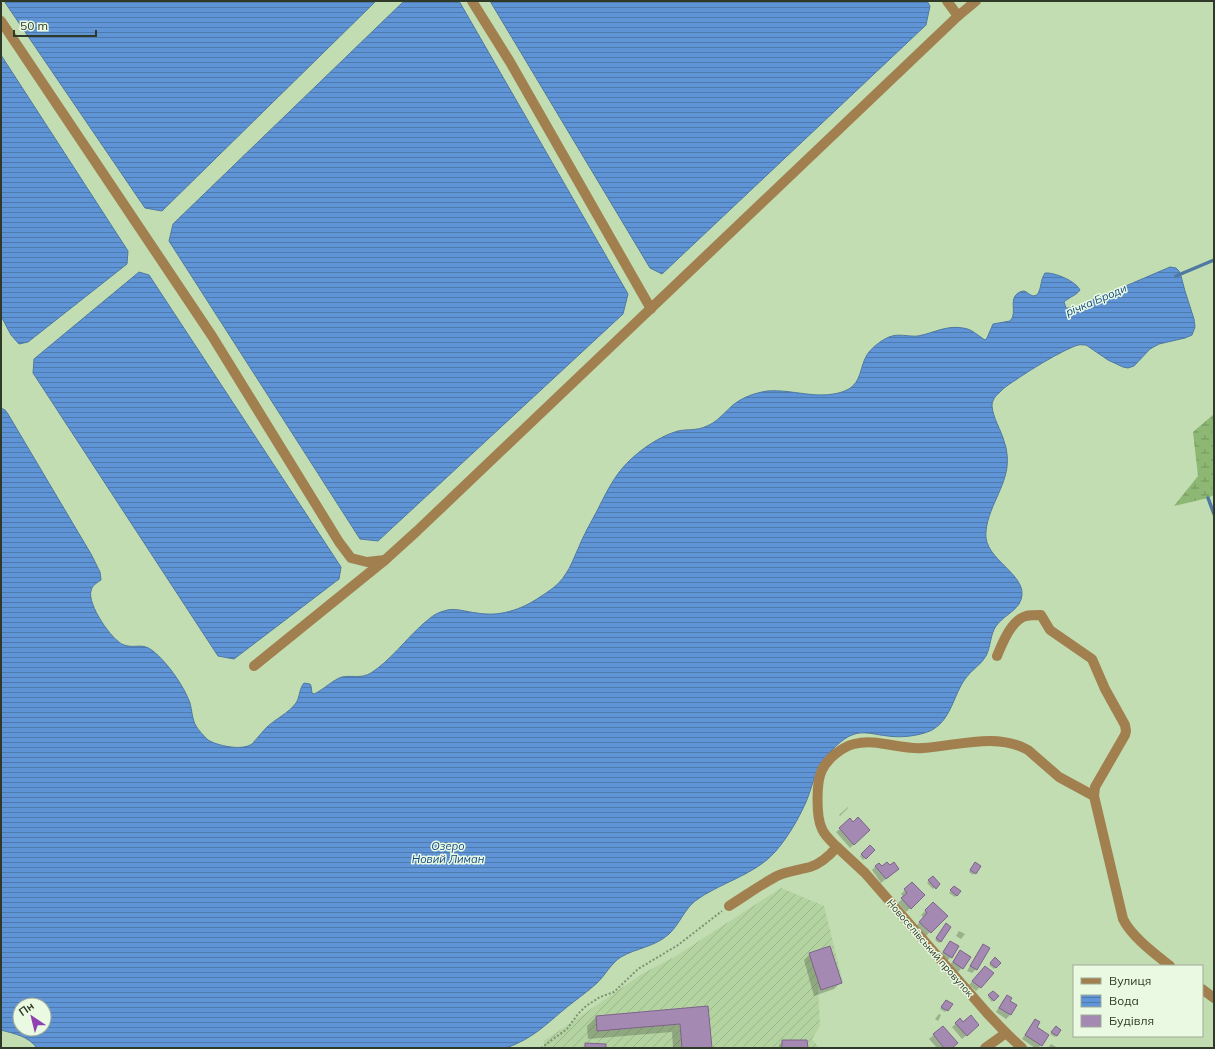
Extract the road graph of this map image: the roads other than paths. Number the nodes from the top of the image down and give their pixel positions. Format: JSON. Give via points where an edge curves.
{"nodes":[{"id":1,"x":472,"y":1,"type":"edge"},
{"id":2,"x":947,"y":1,"type":"edge"},
{"id":3,"x":976,"y":1,"type":"edge"},
{"id":4,"x":958,"y":16,"type":"junction"},
{"id":5,"x":1,"y":21,"type":"edge"},
{"id":6,"x":651,"y":309,"type":"junction"},
{"id":7,"x":385,"y":560,"type":"junction"},
{"id":8,"x":997,"y":656,"type":"dead end"},
{"id":9,"x":254,"y":666,"type":"dead end"},
{"id":10,"x":1094,"y":796,"type":"junction"},
{"id":11,"x":837,"y":847,"type":"junction"},
{"id":12,"x":729,"y":906,"type":"road end"},
{"id":13,"x":1169,"y":965,"type":"edge"},
{"id":14,"x":1203,"y":990,"type":"edge"},
{"id":15,"x":1214,"y":998,"type":"edge"},
{"id":16,"x":1006,"y":1034,"type":"junction"},
{"id":17,"x":985,"y":1048,"type":"edge"},
{"id":18,"x":1022,"y":1048,"type":"edge"}],
"edges":[{"from":1,"to":6,"type":"street","via":[[510,62]]},
{"from":2,"to":4,"type":"street"},
{"from":3,"to":4,"type":"street"},
{"from":4,"to":6,"type":"street"},
{"from":5,"to":7,"type":"street","via":[[212,336],[339,542],[352,558],[367,562]]},
{"from":6,"to":7,"type":"street"},
{"from":7,"to":9,"type":"street"},
{"from":8,"to":10,"type":"street","via":[[1006,636],[1020,619],[1041,615],[1050,630],[1092,659],[1102,685],[1126,728],[1125,735],[1094,787]]},
{"from":10,"to":11,"type":"street","name":"Новоселівський провулок","via":[[1059,777],[1028,750],[1010,744],[977,742],[913,749],[873,742],[856,743],[836,753],[822,769],[820,778],[817,808],[819,823]]},
{"from":10,"to":13,"type":"street","via":[[1123,919],[1133,933]]},
{"from":11,"to":12,"type":"street","via":[[817,864],[776,877]]},
{"from":11,"to":16,"type":"street","name":"Новоселівський провулок","via":[[865,873]]},
{"from":14,"to":15,"type":"street"},
{"from":16,"to":17,"type":"street"},
{"from":16,"to":18,"type":"street","name":"Новоселівський провулок"}]}
